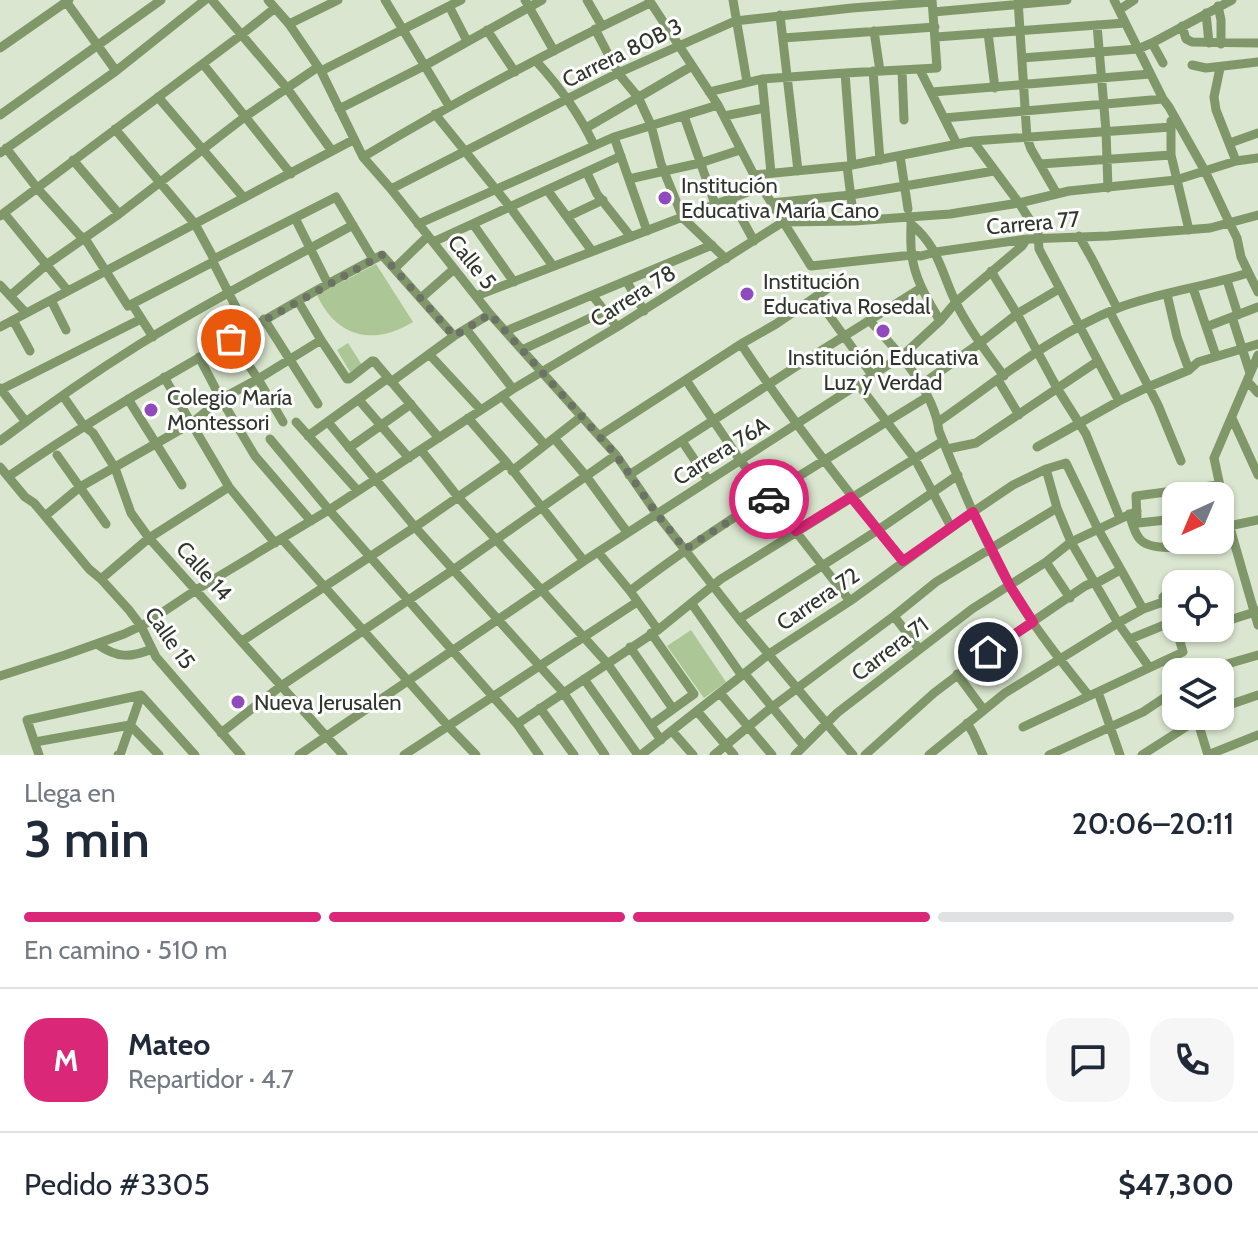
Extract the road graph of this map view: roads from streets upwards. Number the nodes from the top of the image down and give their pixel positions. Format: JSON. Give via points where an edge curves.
{"nodes":[{"id":1,"x":161,"y":0,"type":"edge"},
{"id":2,"x":205,"y":0,"type":"edge"},
{"id":3,"x":212,"y":0,"type":"edge"},
{"id":4,"x":338,"y":0,"type":"edge"},
{"id":5,"x":385,"y":0,"type":"edge"},
{"id":6,"x":461,"y":0,"type":"edge"},
{"id":7,"x":542,"y":0,"type":"edge"},
{"id":8,"x":587,"y":0,"type":"edge"},
{"id":9,"x":733,"y":0,"type":"edge"},
{"id":10,"x":809,"y":0,"type":"edge"},
{"id":11,"x":1067,"y":0,"type":"edge"},
{"id":12,"x":1134,"y":0,"type":"edge"},
{"id":13,"x":1232,"y":0,"type":"edge"},
{"id":14,"x":67,"y":1,"type":"edge"},
{"id":15,"x":650,"y":1,"type":"edge"},
{"id":16,"x":270,"y":2,"type":"edge"},
{"id":17,"x":1018,"y":2,"type":"edge"},
{"id":18,"x":527,"y":3,"type":"edge"},
{"id":19,"x":987,"y":4,"type":"edge"},
{"id":20,"x":933,"y":5,"type":"edge"},
{"id":21,"x":1117,"y":5,"type":"edge"},
{"id":22,"x":449,"y":6,"type":"junction"},
{"id":23,"x":1218,"y":6,"type":"junction"},
{"id":24,"x":809,"y":12,"type":"junction"},
{"id":25,"x":1206,"y":13,"type":"junction"},
{"id":26,"x":780,"y":15,"type":"junction"},
{"id":27,"x":735,"y":21,"type":"junction"},
{"id":28,"x":1125,"y":23,"type":"junction"},
{"id":29,"x":289,"y":24,"type":"junction"},
{"id":30,"x":1097,"y":25,"type":"junction"},
{"id":31,"x":1182,"y":26,"type":"junction"},
{"id":32,"x":599,"y":27,"type":"junction"},
{"id":33,"x":402,"y":30,"type":"junction"},
{"id":34,"x":487,"y":30,"type":"junction"},
{"id":35,"x":874,"y":31,"type":"junction"},
{"id":36,"x":1020,"y":31,"type":"junction"},
{"id":37,"x":935,"y":32,"type":"junction"},
{"id":38,"x":988,"y":33,"type":"junction"},
{"id":39,"x":241,"y":35,"type":"junction"},
{"id":40,"x":783,"y":38,"type":"junction"},
{"id":41,"x":467,"y":41,"type":"junction"},
{"id":42,"x":1152,"y":43,"type":"junction"},
{"id":43,"x":1209,"y":43,"type":"junction"},
{"id":44,"x":1258,"y":43,"type":"edge"},
{"id":45,"x":1221,"y":44,"type":"junction"},
{"id":46,"x":98,"y":45,"type":"junction"},
{"id":47,"x":679,"y":45,"type":"junction"},
{"id":48,"x":0,"y":48,"type":"edge"},
{"id":49,"x":1138,"y":49,"type":"junction"},
{"id":50,"x":554,"y":51,"type":"junction"},
{"id":51,"x":1100,"y":52,"type":"junction"},
{"id":52,"x":1022,"y":58,"type":"junction"},
{"id":53,"x":536,"y":61,"type":"junction"},
{"id":54,"x":1258,"y":62,"type":"edge"},
{"id":55,"x":1163,"y":63,"type":"dead end"},
{"id":56,"x":203,"y":64,"type":"junction"},
{"id":57,"x":1192,"y":65,"type":"dead end"},
{"id":58,"x":424,"y":66,"type":"junction"},
{"id":59,"x":692,"y":66,"type":"junction"},
{"id":60,"x":1220,"y":68,"type":"junction"},
{"id":61,"x":320,"y":69,"type":"junction"},
{"id":62,"x":902,"y":70,"type":"junction"},
{"id":63,"x":920,"y":70,"type":"junction"},
{"id":64,"x":116,"y":71,"type":"junction"},
{"id":65,"x":877,"y":71,"type":"junction"},
{"id":66,"x":515,"y":72,"type":"junction"},
{"id":67,"x":618,"y":73,"type":"junction"},
{"id":68,"x":845,"y":73,"type":"junction"},
{"id":69,"x":1150,"y":74,"type":"junction"},
{"id":70,"x":787,"y":78,"type":"junction"},
{"id":71,"x":1102,"y":78,"type":"junction"},
{"id":72,"x":762,"y":79,"type":"junction"},
{"id":73,"x":747,"y":82,"type":"junction"},
{"id":74,"x":1024,"y":86,"type":"junction"},
{"id":75,"x":286,"y":87,"type":"junction"},
{"id":76,"x":995,"y":88,"type":"junction"},
{"id":77,"x":709,"y":92,"type":"junction"},
{"id":78,"x":932,"y":92,"type":"junction"},
{"id":79,"x":158,"y":97,"type":"junction"},
{"id":80,"x":638,"y":97,"type":"junction"},
{"id":81,"x":568,"y":98,"type":"junction"},
{"id":82,"x":1163,"y":99,"type":"junction"},
{"id":83,"x":718,"y":105,"type":"junction"},
{"id":84,"x":1104,"y":105,"type":"junction"},
{"id":85,"x":449,"y":106,"type":"junction"},
{"id":86,"x":765,"y":108,"type":"junction"},
{"id":87,"x":339,"y":109,"type":"junction"},
{"id":88,"x":1026,"y":112,"type":"junction"},
{"id":89,"x":435,"y":114,"type":"junction"},
{"id":90,"x":0,"y":115,"type":"edge"},
{"id":91,"x":246,"y":116,"type":"junction"},
{"id":92,"x":684,"y":116,"type":"junction"},
{"id":93,"x":724,"y":116,"type":"junction"},
{"id":94,"x":944,"y":118,"type":"junction"},
{"id":95,"x":904,"y":120,"type":"dead end"},
{"id":96,"x":651,"y":125,"type":"junction"},
{"id":97,"x":1171,"y":127,"type":"junction"},
{"id":98,"x":586,"y":128,"type":"junction"},
{"id":99,"x":115,"y":129,"type":"junction"},
{"id":100,"x":1106,"y":131,"type":"junction"},
{"id":101,"x":1258,"y":133,"type":"edge"},
{"id":102,"x":614,"y":137,"type":"junction"},
{"id":103,"x":1027,"y":138,"type":"junction"},
{"id":104,"x":353,"y":140,"type":"junction"},
{"id":105,"x":973,"y":141,"type":"junction"},
{"id":106,"x":1230,"y":143,"type":"junction"},
{"id":107,"x":957,"y":144,"type":"junction"},
{"id":108,"x":594,"y":145,"type":"junction"},
{"id":109,"x":201,"y":149,"type":"junction"},
{"id":110,"x":740,"y":150,"type":"junction"},
{"id":111,"x":3,"y":151,"type":"edge"},
{"id":112,"x":332,"y":151,"type":"junction"},
{"id":113,"x":465,"y":153,"type":"junction"},
{"id":114,"x":1171,"y":155,"type":"junction"},
{"id":115,"x":621,"y":156,"type":"junction"},
{"id":116,"x":900,"y":156,"type":"junction"},
{"id":117,"x":363,"y":157,"type":"junction"},
{"id":118,"x":1258,"y":158,"type":"edge"},
{"id":119,"x":1107,"y":159,"type":"junction"},
{"id":120,"x":73,"y":160,"type":"junction"},
{"id":121,"x":880,"y":160,"type":"junction"},
{"id":122,"x":1236,"y":161,"type":"junction"},
{"id":123,"x":700,"y":163,"type":"junction"},
{"id":124,"x":1040,"y":164,"type":"junction"},
{"id":125,"x":849,"y":165,"type":"junction"},
{"id":126,"x":798,"y":171,"type":"junction"},
{"id":127,"x":994,"y":171,"type":"junction"},
{"id":128,"x":1205,"y":171,"type":"junction"},
{"id":129,"x":664,"y":172,"type":"junction"},
{"id":130,"x":587,"y":173,"type":"junction"},
{"id":131,"x":771,"y":173,"type":"junction"},
{"id":132,"x":291,"y":174,"type":"junction"},
{"id":133,"x":754,"y":175,"type":"junction"},
{"id":134,"x":629,"y":179,"type":"junction"},
{"id":135,"x":1176,"y":180,"type":"junction"},
{"id":136,"x":160,"y":182,"type":"junction"},
{"id":137,"x":904,"y":185,"type":"junction"},
{"id":138,"x":761,"y":187,"type":"junction"},
{"id":139,"x":37,"y":188,"type":"junction"},
{"id":140,"x":1108,"y":188,"type":"junction"},
{"id":141,"x":391,"y":189,"type":"junction"},
{"id":142,"x":495,"y":189,"type":"junction"},
{"id":143,"x":548,"y":191,"type":"junction"},
{"id":144,"x":1057,"y":194,"type":"junction"},
{"id":145,"x":851,"y":195,"type":"junction"},
{"id":146,"x":730,"y":197,"type":"junction"},
{"id":147,"x":244,"y":198,"type":"junction"},
{"id":148,"x":603,"y":200,"type":"junction"},
{"id":149,"x":771,"y":203,"type":"junction"},
{"id":150,"x":1019,"y":203,"type":"junction"},
{"id":151,"x":715,"y":204,"type":"junction"},
{"id":152,"x":510,"y":207,"type":"junction"},
{"id":153,"x":2,"y":214,"type":"edge"},
{"id":154,"x":119,"y":214,"type":"junction"},
{"id":155,"x":567,"y":217,"type":"junction"},
{"id":156,"x":910,"y":217,"type":"junction"},
{"id":157,"x":295,"y":218,"type":"junction"},
{"id":158,"x":683,"y":218,"type":"junction"},
{"id":159,"x":1256,"y":218,"type":"edge"},
{"id":160,"x":854,"y":221,"type":"junction"},
{"id":161,"x":783,"y":222,"type":"junction"},
{"id":162,"x":195,"y":224,"type":"junction"},
{"id":163,"x":418,"y":224,"type":"junction"},
{"id":164,"x":473,"y":224,"type":"junction"},
{"id":165,"x":1230,"y":224,"type":"junction"},
{"id":166,"x":353,"y":225,"type":"junction"},
{"id":167,"x":1189,"y":230,"type":"junction"},
{"id":168,"x":647,"y":231,"type":"junction"},
{"id":169,"x":1079,"y":236,"type":"junction"},
{"id":170,"x":631,"y":237,"type":"junction"},
{"id":171,"x":83,"y":238,"type":"junction"},
{"id":172,"x":1039,"y":238,"type":"junction"},
{"id":173,"x":430,"y":239,"type":"junction"},
{"id":174,"x":1027,"y":239,"type":"junction"},
{"id":175,"x":754,"y":241,"type":"junction"},
{"id":176,"x":712,"y":245,"type":"junction"},
{"id":177,"x":311,"y":247,"type":"junction"},
{"id":178,"x":592,"y":251,"type":"junction"},
{"id":179,"x":936,"y":252,"type":"junction"},
{"id":180,"x":912,"y":255,"type":"junction"},
{"id":181,"x":373,"y":259,"type":"junction"},
{"id":182,"x":726,"y":259,"type":"junction"},
{"id":183,"x":214,"y":261,"type":"junction"},
{"id":184,"x":46,"y":265,"type":"junction"},
{"id":185,"x":553,"y":266,"type":"junction"},
{"id":186,"x":395,"y":268,"type":"junction"},
{"id":187,"x":454,"y":269,"type":"junction"},
{"id":188,"x":105,"y":271,"type":"junction"},
{"id":189,"x":991,"y":271,"type":"junction"},
{"id":190,"x":1248,"y":273,"type":"junction"},
{"id":191,"x":1227,"y":280,"type":"junction"},
{"id":192,"x":514,"y":282,"type":"junction"},
{"id":193,"x":627,"y":282,"type":"junction"},
{"id":194,"x":328,"y":284,"type":"junction"},
{"id":195,"x":0,"y":285,"type":"edge"},
{"id":196,"x":830,"y":287,"type":"dead end"},
{"id":197,"x":921,"y":288,"type":"junction"},
{"id":198,"x":1193,"y":288,"type":"junction"},
{"id":199,"x":1059,"y":289,"type":"junction"},
{"id":200,"x":68,"y":291,"type":"junction"},
{"id":201,"x":230,"y":292,"type":"junction"},
{"id":202,"x":1258,"y":292,"type":"edge"},
{"id":203,"x":1167,"y":294,"type":"junction"},
{"id":204,"x":10,"y":296,"type":"junction"},
{"id":205,"x":476,"y":296,"type":"junction"},
{"id":206,"x":593,"y":296,"type":"junction"},
{"id":207,"x":816,"y":297,"type":"junction"},
{"id":208,"x":421,"y":298,"type":"junction"},
{"id":209,"x":51,"y":300,"type":"junction"},
{"id":210,"x":298,"y":301,"type":"junction"},
{"id":211,"x":956,"y":302,"type":"junction"},
{"id":212,"x":130,"y":305,"type":"junction"},
{"id":213,"x":1258,"y":307,"type":"edge"},
{"id":214,"x":1114,"y":310,"type":"junction"},
{"id":215,"x":605,"y":311,"type":"junction"},
{"id":216,"x":644,"y":311,"type":"junction"},
{"id":217,"x":26,"y":313,"type":"junction"},
{"id":218,"x":490,"y":314,"type":"junction"},
{"id":219,"x":1017,"y":314,"type":"junction"},
{"id":220,"x":1235,"y":316,"type":"junction"},
{"id":221,"x":141,"y":319,"type":"junction"},
{"id":222,"x":264,"y":319,"type":"junction"},
{"id":223,"x":13,"y":320,"type":"junction"},
{"id":224,"x":869,"y":320,"type":"junction"},
{"id":225,"x":940,"y":321,"type":"junction"},
{"id":226,"x":1079,"y":326,"type":"junction"},
{"id":227,"x":0,"y":327,"type":"edge"},
{"id":228,"x":617,"y":327,"type":"junction"},
{"id":229,"x":1206,"y":327,"type":"junction"},
{"id":230,"x":247,"y":329,"type":"junction"},
{"id":231,"x":466,"y":329,"type":"junction"},
{"id":232,"x":66,"y":330,"type":"dead end"},
{"id":233,"x":506,"y":331,"type":"junction"},
{"id":234,"x":454,"y":336,"type":"junction"},
{"id":235,"x":845,"y":336,"type":"junction"},
{"id":236,"x":153,"y":337,"type":"junction"},
{"id":237,"x":231,"y":339,"type":"junction"},
{"id":238,"x":321,"y":340,"type":"junction"},
{"id":239,"x":980,"y":343,"type":"junction"},
{"id":240,"x":741,"y":344,"type":"junction"},
{"id":241,"x":1258,"y":344,"type":"edge"},
{"id":242,"x":524,"y":349,"type":"junction"},
{"id":243,"x":1242,"y":349,"type":"junction"},
{"id":244,"x":30,"y":351,"type":"dead end"},
{"id":245,"x":1036,"y":352,"type":"junction"},
{"id":246,"x":429,"y":354,"type":"junction"},
{"id":247,"x":1258,"y":355,"type":"edge"},
{"id":248,"x":902,"y":356,"type":"junction"},
{"id":249,"x":1216,"y":356,"type":"junction"},
{"id":250,"x":199,"y":357,"type":"junction"},
{"id":251,"x":290,"y":360,"type":"junction"},
{"id":252,"x":1098,"y":361,"type":"junction"},
{"id":253,"x":1189,"y":370,"type":"junction"},
{"id":254,"x":541,"y":372,"type":"junction"},
{"id":255,"x":872,"y":375,"type":"junction"},
{"id":256,"x":164,"y":377,"type":"junction"},
{"id":257,"x":1248,"y":377,"type":"junction"},
{"id":258,"x":1001,"y":378,"type":"junction"},
{"id":259,"x":258,"y":379,"type":"junction"},
{"id":260,"x":390,"y":380,"type":"junction"},
{"id":261,"x":686,"y":380,"type":"junction"},
{"id":262,"x":858,"y":384,"type":"junction"},
{"id":263,"x":768,"y":385,"type":"junction"},
{"id":264,"x":921,"y":385,"type":"junction"},
{"id":265,"x":1148,"y":387,"type":"junction"},
{"id":266,"x":1057,"y":388,"type":"junction"},
{"id":267,"x":0,"y":389,"type":"edge"},
{"id":268,"x":513,"y":389,"type":"junction"},
{"id":269,"x":1258,"y":393,"type":"edge"},
{"id":270,"x":63,"y":396,"type":"junction"},
{"id":271,"x":502,"y":396,"type":"junction"},
{"id":272,"x":927,"y":397,"type":"junction"},
{"id":273,"x":128,"y":399,"type":"junction"},
{"id":274,"x":221,"y":399,"type":"junction"},
{"id":275,"x":359,"y":400,"type":"junction"},
{"id":276,"x":1119,"y":401,"type":"junction"},
{"id":277,"x":318,"y":404,"type":"dead end"},
{"id":278,"x":411,"y":404,"type":"junction"},
{"id":279,"x":481,"y":410,"type":"junction"},
{"id":280,"x":1019,"y":415,"type":"junction"},
{"id":281,"x":582,"y":416,"type":"junction"},
{"id":282,"x":468,"y":418,"type":"junction"},
{"id":283,"x":1232,"y":418,"type":"junction"},
{"id":284,"x":714,"y":421,"type":"junction"},
{"id":285,"x":26,"y":422,"type":"junction"},
{"id":286,"x":283,"y":422,"type":"dead end"},
{"id":287,"x":296,"y":422,"type":"dead end"},
{"id":288,"x":328,"y":422,"type":"junction"},
{"id":289,"x":886,"y":422,"type":"junction"},
{"id":290,"x":938,"y":422,"type":"junction"},
{"id":291,"x":192,"y":423,"type":"junction"},
{"id":292,"x":1080,"y":423,"type":"junction"},
{"id":293,"x":798,"y":424,"type":"junction"},
{"id":294,"x":84,"y":426,"type":"junction"},
{"id":295,"x":382,"y":426,"type":"junction"},
{"id":296,"x":308,"y":436,"type":"junction"},
{"id":297,"x":599,"y":436,"type":"junction"},
{"id":298,"x":439,"y":438,"type":"junction"},
{"id":299,"x":554,"y":438,"type":"junction"},
{"id":300,"x":270,"y":439,"type":"dead end"},
{"id":301,"x":0,"y":441,"type":"edge"},
{"id":302,"x":682,"y":441,"type":"junction"},
{"id":303,"x":156,"y":444,"type":"junction"},
{"id":304,"x":545,"y":445,"type":"junction"},
{"id":305,"x":945,"y":445,"type":"junction"},
{"id":306,"x":1037,"y":447,"type":"dead end"},
{"id":307,"x":349,"y":448,"type":"junction"},
{"id":308,"x":421,"y":450,"type":"junction"},
{"id":309,"x":57,"y":455,"type":"dead end"},
{"id":310,"x":616,"y":455,"type":"junction"},
{"id":311,"x":409,"y":458,"type":"junction"},
{"id":312,"x":915,"y":459,"type":"junction"},
{"id":313,"x":740,"y":460,"type":"junction"},
{"id":314,"x":823,"y":460,"type":"junction"},
{"id":315,"x":1181,"y":461,"type":"dead end"},
{"id":316,"x":0,"y":465,"type":"edge"},
{"id":317,"x":510,"y":467,"type":"junction"},
{"id":318,"x":115,"y":468,"type":"junction"},
{"id":319,"x":1046,"y":469,"type":"junction"},
{"id":320,"x":12,"y":474,"type":"junction"},
{"id":321,"x":629,"y":475,"type":"junction"},
{"id":322,"x":958,"y":475,"type":"junction"},
{"id":323,"x":1258,"y":475,"type":"edge"},
{"id":324,"x":586,"y":476,"type":"junction"},
{"id":325,"x":375,"y":479,"type":"junction"},
{"id":326,"x":708,"y":480,"type":"junction"},
{"id":327,"x":1218,"y":482,"type":"edge"},
{"id":328,"x":182,"y":485,"type":"dead end"},
{"id":329,"x":80,"y":487,"type":"junction"},
{"id":330,"x":229,"y":487,"type":"junction"},
{"id":331,"x":358,"y":491,"type":"junction"},
{"id":332,"x":932,"y":492,"type":"junction"},
{"id":333,"x":1162,"y":493,"type":"edge"},
{"id":334,"x":458,"y":497,"type":"junction"},
{"id":335,"x":768,"y":497,"type":"junction"},
{"id":336,"x":851,"y":497,"type":"junction"},
{"id":337,"x":34,"y":503,"type":"junction"},
{"id":338,"x":542,"y":508,"type":"junction"},
{"id":339,"x":1057,"y":508,"type":"junction"},
{"id":340,"x":329,"y":510,"type":"junction"},
{"id":341,"x":973,"y":512,"type":"junction"},
{"id":342,"x":656,"y":513,"type":"junction"},
{"id":343,"x":1129,"y":515,"type":"junction"},
{"id":344,"x":45,"y":516,"type":"junction"},
{"id":345,"x":1258,"y":520,"type":"edge"},
{"id":346,"x":311,"y":521,"type":"junction"},
{"id":347,"x":1162,"y":522,"type":"edge"},
{"id":348,"x":106,"y":524,"type":"dead end"},
{"id":349,"x":1234,"y":525,"type":"edge"},
{"id":350,"x":415,"y":527,"type":"junction"},
{"id":351,"x":951,"y":527,"type":"junction"},
{"id":352,"x":1137,"y":528,"type":"junction"},
{"id":353,"x":1098,"y":529,"type":"junction"},
{"id":354,"x":878,"y":530,"type":"junction"},
{"id":355,"x":796,"y":531,"type":"junction"},
{"id":356,"x":627,"y":532,"type":"junction"},
{"id":357,"x":149,"y":538,"type":"junction"},
{"id":358,"x":498,"y":539,"type":"junction"},
{"id":359,"x":278,"y":541,"type":"junction"},
{"id":360,"x":1071,"y":542,"type":"junction"},
{"id":361,"x":1234,"y":543,"type":"edge"},
{"id":362,"x":990,"y":548,"type":"junction"},
{"id":363,"x":1162,"y":548,"type":"edge"},
{"id":364,"x":685,"y":549,"type":"junction"},
{"id":365,"x":598,"y":552,"type":"junction"},
{"id":366,"x":370,"y":557,"type":"junction"},
{"id":367,"x":584,"y":561,"type":"junction"},
{"id":368,"x":903,"y":561,"type":"junction"},
{"id":369,"x":1046,"y":562,"type":"junction"},
{"id":370,"x":821,"y":566,"type":"junction"},
{"id":371,"x":453,"y":570,"type":"junction"},
{"id":372,"x":1120,"y":570,"type":"junction"},
{"id":373,"x":100,"y":578,"type":"junction"},
{"id":374,"x":1095,"y":584,"type":"junction"},
{"id":375,"x":713,"y":585,"type":"junction"},
{"id":376,"x":1010,"y":586,"type":"junction"},
{"id":377,"x":324,"y":587,"type":"junction"},
{"id":378,"x":196,"y":590,"type":"junction"},
{"id":379,"x":542,"y":590,"type":"junction"},
{"id":380,"x":630,"y":591,"type":"junction"},
{"id":381,"x":1070,"y":598,"type":"junction"},
{"id":382,"x":408,"y":599,"type":"junction"},
{"id":383,"x":850,"y":601,"type":"junction"},
{"id":384,"x":637,"y":602,"type":"junction"},
{"id":385,"x":1162,"y":602,"type":"edge"},
{"id":386,"x":692,"y":604,"type":"junction"},
{"id":387,"x":1143,"y":609,"type":"junction"},
{"id":388,"x":129,"y":610,"type":"junction"},
{"id":389,"x":1256,"y":612,"type":"edge"},
{"id":390,"x":894,"y":616,"type":"junction"},
{"id":391,"x":739,"y":619,"type":"junction"},
{"id":392,"x":1234,"y":619,"type":"edge"},
{"id":393,"x":498,"y":620,"type":"junction"},
{"id":394,"x":1033,"y":622,"type":"junction"},
{"id":395,"x":1118,"y":623,"type":"junction"},
{"id":396,"x":1258,"y":625,"type":"edge"},
{"id":397,"x":141,"y":626,"type":"junction"},
{"id":398,"x":363,"y":629,"type":"junction"},
{"id":399,"x":1162,"y":631,"type":"edge"},
{"id":400,"x":654,"y":632,"type":"junction"},
{"id":401,"x":124,"y":634,"type":"junction"},
{"id":402,"x":585,"y":638,"type":"junction"},
{"id":403,"x":1130,"y":639,"type":"junction"},
{"id":404,"x":242,"y":641,"type":"junction"},
{"id":405,"x":1180,"y":642,"type":"edge"},
{"id":406,"x":97,"y":644,"type":"junction"},
{"id":407,"x":630,"y":647,"type":"junction"},
{"id":408,"x":152,"y":649,"type":"junction"},
{"id":409,"x":919,"y":649,"type":"junction"},
{"id":410,"x":452,"y":650,"type":"junction"},
{"id":411,"x":769,"y":654,"type":"junction"},
{"id":412,"x":1258,"y":655,"type":"edge"},
{"id":413,"x":1173,"y":657,"type":"joint"},
{"id":414,"x":1060,"y":659,"type":"junction"},
{"id":415,"x":1234,"y":662,"type":"edge"},
{"id":416,"x":607,"y":663,"type":"junction"},
{"id":417,"x":540,"y":667,"type":"junction"},
{"id":418,"x":1149,"y":667,"type":"junction"},
{"id":419,"x":745,"y":674,"type":"junction"},
{"id":420,"x":957,"y":674,"type":"junction"},
{"id":421,"x":0,"y":676,"type":"edge"},
{"id":422,"x":584,"y":679,"type":"junction"},
{"id":423,"x":407,"y":681,"type":"junction"},
{"id":424,"x":281,"y":686,"type":"junction"},
{"id":425,"x":796,"y":689,"type":"junction"},
{"id":426,"x":563,"y":692,"type":"junction"},
{"id":427,"x":720,"y":693,"type":"junction"},
{"id":428,"x":1094,"y":694,"type":"junction"},
{"id":429,"x":141,"y":695,"type":"junction"},
{"id":430,"x":1258,"y":695,"type":"edge"},
{"id":431,"x":493,"y":696,"type":"junction"},
{"id":432,"x":1162,"y":699,"type":"edge"},
{"id":433,"x":1234,"y":703,"type":"edge"},
{"id":434,"x":772,"y":707,"type":"junction"},
{"id":435,"x":540,"y":708,"type":"junction"},
{"id":436,"x":673,"y":709,"type":"junction"},
{"id":437,"x":983,"y":709,"type":"junction"},
{"id":438,"x":697,"y":711,"type":"junction"},
{"id":439,"x":826,"y":723,"type":"junction"},
{"id":440,"x":967,"y":723,"type":"junction"},
{"id":441,"x":517,"y":724,"type":"junction"},
{"id":442,"x":130,"y":725,"type":"junction"},
{"id":443,"x":651,"y":725,"type":"junction"},
{"id":444,"x":448,"y":726,"type":"junction"},
{"id":445,"x":749,"y":726,"type":"junction"},
{"id":446,"x":1111,"y":726,"type":"junction"},
{"id":447,"x":1023,"y":727,"type":"dead end"},
{"id":448,"x":1180,"y":730,"type":"edge"},
{"id":449,"x":1202,"y":730,"type":"edge"},
{"id":450,"x":672,"y":731,"type":"junction"},
{"id":451,"x":221,"y":733,"type":"junction"},
{"id":452,"x":1258,"y":735,"type":"edge"},
{"id":453,"x":326,"y":736,"type":"junction"},
{"id":454,"x":661,"y":740,"type":"junction"},
{"id":455,"x":35,"y":742,"type":"junction"},
{"id":456,"x":726,"y":745,"type":"junction"},
{"id":457,"x":804,"y":746,"type":"junction"},
{"id":458,"x":1234,"y":750,"type":"edge"},
{"id":459,"x":645,"y":754,"type":"edge"},
{"id":460,"x":39,"y":755,"type":"edge"},
{"id":461,"x":118,"y":755,"type":"edge"},
{"id":462,"x":159,"y":755,"type":"edge"},
{"id":463,"x":195,"y":755,"type":"edge"},
{"id":464,"x":241,"y":755,"type":"edge"},
{"id":465,"x":299,"y":755,"type":"edge"},
{"id":466,"x":343,"y":755,"type":"edge"},
{"id":467,"x":404,"y":755,"type":"edge"},
{"id":468,"x":476,"y":755,"type":"edge"},
{"id":469,"x":539,"y":755,"type":"edge"},
{"id":470,"x":574,"y":755,"type":"edge"},
{"id":471,"x":605,"y":755,"type":"edge"},
{"id":472,"x":693,"y":755,"type":"edge"},
{"id":473,"x":714,"y":755,"type":"edge"},
{"id":474,"x":734,"y":755,"type":"edge"},
{"id":475,"x":772,"y":755,"type":"edge"},
{"id":476,"x":795,"y":755,"type":"edge"},
{"id":477,"x":853,"y":755,"type":"edge"},
{"id":478,"x":865,"y":755,"type":"edge"},
{"id":479,"x":929,"y":755,"type":"edge"},
{"id":480,"x":983,"y":755,"type":"edge"},
{"id":481,"x":1049,"y":755,"type":"edge"},
{"id":482,"x":1120,"y":755,"type":"edge"},
{"id":483,"x":1142,"y":755,"type":"edge"},
{"id":484,"x":1208,"y":755,"type":"edge"}],
"edges":[{"from":1,"to":46,"type":"street"},
{"from":2,"to":64,"type":"street"},
{"from":3,"to":39,"type":"street"},
{"from":4,"to":29,"type":"street"},
{"from":5,"to":33,"type":"street"},
{"from":6,"to":22,"type":"street"},
{"from":7,"to":18,"type":"street"},
{"from":8,"to":32,"type":"street"},
{"from":9,"to":27,"type":"street"},
{"from":10,"to":24,"type":"street"},
{"from":11,"to":17,"type":"street","name":"Carrera 80B 3"},
{"from":12,"to":21,"type":"street"},
{"from":13,"to":23,"type":"street"},
{"from":14,"to":46,"type":"street"},
{"from":14,"to":48,"type":"street"},
{"from":15,"to":32,"type":"street"},
{"from":15,"to":47,"type":"street"},
{"from":16,"to":29,"type":"street","name":"Calle 5"},
{"from":16,"to":39,"type":"street"},
{"from":17,"to":19,"type":"street","name":"Carrera 80B 3"},
{"from":17,"to":36,"type":"street"},
{"from":18,"to":34,"type":"street"},
{"from":18,"to":50,"type":"street"},
{"from":19,"to":20,"type":"street","name":"Carrera 80B 3"},
{"from":20,"to":24,"type":"street","name":"Carrera 80B 3"},
{"from":20,"to":37,"type":"street"},
{"from":21,"to":28,"type":"street"},
{"from":22,"to":33,"type":"street"},
{"from":22,"to":41,"type":"street"},
{"from":23,"to":25,"type":"street"},
{"from":23,"to":45,"type":"street"},
{"from":24,"to":26,"type":"street","name":"Carrera 80B 3"},
{"from":25,"to":31,"type":"street"},
{"from":25,"to":43,"type":"street"},
{"from":26,"to":27,"type":"street","name":"Carrera 80B 3"},
{"from":26,"to":40,"type":"street"},
{"from":27,"to":47,"type":"street","name":"Carrera 80B 3"},
{"from":27,"to":73,"type":"street"},
{"from":28,"to":30,"type":"street"},
{"from":28,"to":49,"type":"street"},
{"from":29,"to":61,"type":"street","name":"Calle 5"},
{"from":30,"to":36,"type":"street"},
{"from":30,"to":51,"type":"street"},
{"from":31,"to":42,"type":"street"},
{"from":31,"to":43,"type":"street","via":[[1186,39]]},
{"from":32,"to":50,"type":"street"},
{"from":32,"to":67,"type":"street"},
{"from":33,"to":58,"type":"street"},
{"from":33,"to":61,"type":"street"},
{"from":34,"to":41,"type":"street"},
{"from":34,"to":66,"type":"street"},
{"from":35,"to":37,"type":"street"},
{"from":35,"to":40,"type":"street"},
{"from":35,"to":65,"type":"street"},
{"from":36,"to":38,"type":"street"},
{"from":36,"to":52,"type":"street"},
{"from":37,"to":38,"type":"street"},
{"from":37,"to":63,"type":"street","via":[[937,68]]},
{"from":38,"to":76,"type":"street"},
{"from":39,"to":56,"type":"street"},
{"from":39,"to":75,"type":"street"},
{"from":40,"to":70,"type":"street"},
{"from":41,"to":58,"type":"street"},
{"from":42,"to":49,"type":"street"},
{"from":42,"to":55,"type":"street"},
{"from":43,"to":45,"type":"street"},
{"from":44,"to":45,"type":"street"},
{"from":46,"to":64,"type":"street"},
{"from":46,"to":90,"type":"street"},
{"from":47,"to":59,"type":"street"},
{"from":47,"to":67,"type":"street","name":"Carrera 80B 3"},
{"from":49,"to":51,"type":"street"},
{"from":49,"to":69,"type":"street"},
{"from":50,"to":53,"type":"street"},
{"from":51,"to":52,"type":"street"},
{"from":51,"to":71,"type":"street"},
{"from":52,"to":74,"type":"street"},
{"from":53,"to":66,"type":"street"},
{"from":53,"to":81,"type":"street"},
{"from":54,"to":60,"type":"street"},
{"from":56,"to":79,"type":"street"},
{"from":56,"to":91,"type":"street"},
{"from":57,"to":60,"type":"street"},
{"from":58,"to":85,"type":"street"},
{"from":58,"to":87,"type":"street"},
{"from":59,"to":77,"type":"street"},
{"from":59,"to":80,"type":"street"},
{"from":60,"to":106,"type":"street","via":[[1214,97]]},
{"from":61,"to":75,"type":"street"},
{"from":61,"to":87,"type":"street","name":"Calle 5"},
{"from":62,"to":63,"type":"street"},
{"from":62,"to":65,"type":"street"},
{"from":62,"to":95,"type":"street"},
{"from":63,"to":78,"type":"street"},
{"from":64,"to":111,"type":"street"},
{"from":65,"to":68,"type":"street"},
{"from":65,"to":121,"type":"street"},
{"from":66,"to":85,"type":"street"},
{"from":67,"to":80,"type":"street"},
{"from":67,"to":81,"type":"street","name":"Carrera 80B 3"},
{"from":68,"to":70,"type":"street"},
{"from":68,"to":125,"type":"street"},
{"from":69,"to":71,"type":"street"},
{"from":69,"to":82,"type":"street"},
{"from":70,"to":72,"type":"street"},
{"from":70,"to":126,"type":"street"},
{"from":71,"to":74,"type":"street"},
{"from":71,"to":84,"type":"street"},
{"from":72,"to":73,"type":"street"},
{"from":72,"to":86,"type":"street"},
{"from":73,"to":77,"type":"street"},
{"from":74,"to":76,"type":"street"},
{"from":74,"to":88,"type":"street"},
{"from":75,"to":91,"type":"street"},
{"from":75,"to":112,"type":"street"},
{"from":76,"to":78,"type":"street"},
{"from":77,"to":83,"type":"street"},
{"from":78,"to":94,"type":"street"},
{"from":79,"to":99,"type":"street"},
{"from":79,"to":109,"type":"street"},
{"from":80,"to":96,"type":"street"},
{"from":80,"to":98,"type":"street"},
{"from":81,"to":98,"type":"street"},
{"from":81,"to":113,"type":"street","name":"Carrera 80B 3"},
{"from":82,"to":84,"type":"street"},
{"from":82,"to":97,"type":"street"},
{"from":82,"to":128,"type":"street"},
{"from":83,"to":92,"type":"street"},
{"from":83,"to":93,"type":"street"},
{"from":84,"to":88,"type":"street"},
{"from":84,"to":100,"type":"street"},
{"from":85,"to":89,"type":"street"},
{"from":86,"to":93,"type":"street"},
{"from":86,"to":131,"type":"street"},
{"from":87,"to":104,"type":"street","name":"Calle 5"},
{"from":88,"to":94,"type":"street"},
{"from":88,"to":103,"type":"street"},
{"from":89,"to":113,"type":"street"},
{"from":89,"to":117,"type":"street"},
{"from":91,"to":109,"type":"street"},
{"from":91,"to":132,"type":"street"},
{"from":92,"to":96,"type":"street"},
{"from":92,"to":123,"type":"street"},
{"from":93,"to":110,"type":"street"},
{"from":94,"to":107,"type":"street"},
{"from":96,"to":102,"type":"street"},
{"from":96,"to":129,"type":"street"},
{"from":97,"to":100,"type":"street"},
{"from":97,"to":114,"type":"street"},
{"from":98,"to":108,"type":"street"},
{"from":99,"to":120,"type":"street"},
{"from":99,"to":136,"type":"street"},
{"from":100,"to":103,"type":"street"},
{"from":100,"to":119,"type":"street"},
{"from":101,"to":106,"type":"street"},
{"from":102,"to":108,"type":"street"},
{"from":102,"to":115,"type":"street"},
{"from":103,"to":105,"type":"street"},
{"from":103,"to":124,"type":"street"},
{"from":104,"to":112,"type":"street"},
{"from":104,"to":117,"type":"street","name":"Calle 5"},
{"from":105,"to":107,"type":"street"},
{"from":105,"to":127,"type":"street"},
{"from":106,"to":122,"type":"street"},
{"from":107,"to":116,"type":"street"},
{"from":108,"to":142,"type":"street"},
{"from":109,"to":136,"type":"street"},
{"from":109,"to":147,"type":"street"},
{"from":110,"to":123,"type":"street"},
{"from":110,"to":133,"type":"street"},
{"from":111,"to":139,"type":"street"},
{"from":112,"to":132,"type":"street"},
{"from":113,"to":141,"type":"street","name":"Carrera 80B 3"},
{"from":113,"to":142,"type":"street"},
{"from":114,"to":119,"type":"street"},
{"from":114,"to":135,"type":"street"},
{"from":115,"to":130,"type":"street"},
{"from":115,"to":134,"type":"street"},
{"from":116,"to":121,"type":"street"},
{"from":116,"to":137,"type":"street"},
{"from":117,"to":141,"type":"street","name":"Calle 5"},
{"from":118,"to":122,"type":"street"},
{"from":119,"to":124,"type":"street"},
{"from":119,"to":140,"type":"street"},
{"from":120,"to":139,"type":"street"},
{"from":120,"to":154,"type":"street"},
{"from":121,"to":125,"type":"street"},
{"from":122,"to":128,"type":"street"},
{"from":123,"to":129,"type":"street"},
{"from":123,"to":151,"type":"street"},
{"from":124,"to":144,"type":"street"},
{"from":125,"to":126,"type":"street"},
{"from":125,"to":145,"type":"street"},
{"from":126,"to":131,"type":"street"},
{"from":127,"to":137,"type":"street"},
{"from":127,"to":150,"type":"street"},
{"from":128,"to":135,"type":"street"},
{"from":128,"to":165,"type":"street"},
{"from":129,"to":134,"type":"street"},
{"from":129,"to":158,"type":"street"},
{"from":130,"to":143,"type":"street"},
{"from":130,"to":148,"type":"street"},
{"from":131,"to":133,"type":"street"},
{"from":132,"to":147,"type":"street"},
{"from":133,"to":138,"type":"street"},
{"from":134,"to":168,"type":"street"},
{"from":135,"to":140,"type":"street"},
{"from":135,"to":167,"type":"street"},
{"from":136,"to":154,"type":"street"},
{"from":136,"to":162,"type":"street"},
{"from":137,"to":145,"type":"street"},
{"from":137,"to":156,"type":"street"},
{"from":138,"to":146,"type":"street"},
{"from":138,"to":149,"type":"street"},
{"from":139,"to":153,"type":"street"},
{"from":139,"to":171,"type":"street"},
{"from":140,"to":144,"type":"street"},
{"from":141,"to":163,"type":"street","name":"Calle 5"},
{"from":142,"to":152,"type":"street"},
{"from":142,"to":163,"type":"street"},
{"from":143,"to":152,"type":"street"},
{"from":143,"to":155,"type":"street"},
{"from":144,"to":150,"type":"street"},
{"from":145,"to":149,"type":"street"},
{"from":145,"to":160,"type":"street"},
{"from":146,"to":151,"type":"street"},
{"from":146,"to":175,"type":"street"},
{"from":147,"to":162,"type":"street"},
{"from":148,"to":155,"type":"street"},
{"from":148,"to":170,"type":"street"},
{"from":149,"to":161,"type":"street"},
{"from":150,"to":156,"type":"street"},
{"from":150,"to":172,"type":"street"},
{"from":151,"to":158,"type":"street"},
{"from":152,"to":164,"type":"street"},
{"from":152,"to":185,"type":"street"},
{"from":153,"to":184,"type":"street"},
{"from":154,"to":171,"type":"street"},
{"from":155,"to":178,"type":"street"},
{"from":156,"to":160,"type":"street"},
{"from":156,"to":179,"type":"street"},
{"from":156,"to":180,"type":"street"},
{"from":157,"to":166,"type":"street","via":[[336,197]]},
{"from":157,"to":177,"type":"street"},
{"from":157,"to":183,"type":"street"},
{"from":158,"to":168,"type":"street"},
{"from":158,"to":176,"type":"street"},
{"from":159,"to":165,"type":"street","name":"Carrera 77"},
{"from":160,"to":161,"type":"street"},
{"from":161,"to":175,"type":"street","name":"Carrera 78"},
{"from":161,"to":180,"type":"street","name":"Carrera 77","via":[[811,266]]},
{"from":162,"to":183,"type":"street"},
{"from":162,"to":188,"type":"street"},
{"from":163,"to":173,"type":"street","name":"Calle 5"},
{"from":164,"to":173,"type":"street"},
{"from":164,"to":192,"type":"street"},
{"from":165,"to":167,"type":"street","name":"Carrera 77"},
{"from":165,"to":190,"type":"street"},
{"from":166,"to":177,"type":"street"},
{"from":166,"to":181,"type":"street"},
{"from":167,"to":169,"type":"street","name":"Carrera 77"},
{"from":168,"to":170,"type":"street"},
{"from":169,"to":172,"type":"street","name":"Carrera 77"},
{"from":169,"to":214,"type":"street"},
{"from":170,"to":178,"type":"street"},
{"from":171,"to":184,"type":"street"},
{"from":171,"to":188,"type":"street"},
{"from":172,"to":174,"type":"street","name":"Carrera 77"},
{"from":172,"to":199,"type":"street","via":[[1039,249]]},
{"from":173,"to":186,"type":"street"},
{"from":173,"to":187,"type":"street","name":"Calle 5"},
{"from":174,"to":179,"type":"street","name":"Carrera 77"},
{"from":174,"to":189,"type":"street","name":"Carrera 76A"},
{"from":175,"to":182,"type":"street","name":"Carrera 78"},
{"from":176,"to":182,"type":"street"},
{"from":176,"to":193,"type":"street"},
{"from":177,"to":194,"type":"street"},
{"from":177,"to":201,"type":"street"},
{"from":178,"to":185,"type":"street"},
{"from":179,"to":180,"type":"street","name":"Carrera 77"},
{"from":179,"to":211,"type":"street"},
{"from":180,"to":197,"type":"street"},
{"from":181,"to":186,"type":"street","via":[[382,255]]},
{"from":181,"to":194,"type":"street"},
{"from":182,"to":216,"type":"street","name":"Carrera 78"},
{"from":183,"to":201,"type":"street"},
{"from":183,"to":212,"type":"street"},
{"from":184,"to":200,"type":"street"},
{"from":184,"to":204,"type":"street"},
{"from":185,"to":192,"type":"street"},
{"from":186,"to":208,"type":"street"},
{"from":187,"to":205,"type":"street","name":"Calle 5"},
{"from":187,"to":208,"type":"street"},
{"from":188,"to":200,"type":"street"},
{"from":188,"to":212,"type":"street"},
{"from":189,"to":211,"type":"street","name":"Carrera 76A"},
{"from":189,"to":219,"type":"street"},
{"from":190,"to":191,"type":"street"},
{"from":190,"to":202,"type":"street"},
{"from":191,"to":198,"type":"street"},
{"from":191,"to":220,"type":"street"},
{"from":192,"to":205,"type":"street"},
{"from":193,"to":206,"type":"street"},
{"from":193,"to":216,"type":"street"},
{"from":194,"to":210,"type":"street"},
{"from":195,"to":204,"type":"street"},
{"from":196,"to":207,"type":"street"},
{"from":197,"to":224,"type":"street"},
{"from":197,"to":225,"type":"street"},
{"from":198,"to":203,"type":"street"},
{"from":198,"to":229,"type":"street"},
{"from":199,"to":219,"type":"street"},
{"from":199,"to":226,"type":"street"},
{"from":200,"to":209,"type":"street"},
{"from":201,"to":230,"type":"street"},
{"from":201,"to":236,"type":"street"},
{"from":203,"to":214,"type":"street"},
{"from":203,"to":253,"type":"street"},
{"from":204,"to":217,"type":"street"},
{"from":205,"to":218,"type":"street","name":"Calle 5"},
{"from":206,"to":215,"type":"street"},
{"from":206,"to":233,"type":"street"},
{"from":207,"to":235,"type":"street"},
{"from":207,"to":240,"type":"street"},
{"from":208,"to":234,"type":"street"},
{"from":209,"to":217,"type":"street"},
{"from":209,"to":232,"type":"street"},
{"from":210,"to":222,"type":"street"},
{"from":210,"to":238,"type":"street"},
{"from":211,"to":225,"type":"street","name":"Carrera 76A"},
{"from":211,"to":239,"type":"street"},
{"from":212,"to":221,"type":"street"},
{"from":213,"to":220,"type":"street"},
{"from":214,"to":226,"type":"street"},
{"from":214,"to":265,"type":"street"},
{"from":215,"to":228,"type":"street"},
{"from":215,"to":242,"type":"street"},
{"from":216,"to":228,"type":"street","name":"Carrera 78"},
{"from":217,"to":223,"type":"street"},
{"from":218,"to":231,"type":"street"},
{"from":218,"to":233,"type":"street","name":"Calle 5"},
{"from":219,"to":239,"type":"street"},
{"from":219,"to":245,"type":"street"},
{"from":220,"to":229,"type":"street"},
{"from":220,"to":243,"type":"street"},
{"from":221,"to":236,"type":"street"},
{"from":221,"to":267,"type":"street"},
{"from":222,"to":230,"type":"street"},
{"from":222,"to":251,"type":"street"},
{"from":223,"to":227,"type":"street"},
{"from":223,"to":244,"type":"street"},
{"from":224,"to":235,"type":"street"},
{"from":224,"to":248,"type":"street"},
{"from":225,"to":248,"type":"street","name":"Carrera 76A"},
{"from":226,"to":245,"type":"street"},
{"from":226,"to":252,"type":"street"},
{"from":228,"to":254,"type":"street","name":"Carrera 78"},
{"from":229,"to":249,"type":"street"},
{"from":230,"to":237,"type":"street"},
{"from":231,"to":234,"type":"street"},
{"from":231,"to":268,"type":"street"},
{"from":233,"to":242,"type":"street","name":"Calle 5"},
{"from":234,"to":246,"type":"street"},
{"from":235,"to":255,"type":"street"},
{"from":235,"to":263,"type":"street"},
{"from":236,"to":270,"type":"street"},
{"from":237,"to":250,"type":"street"},
{"from":237,"to":259,"type":"street"},
{"from":238,"to":251,"type":"street"},
{"from":238,"to":260,"type":"street","via":[[347,379],[373,361]]},
{"from":239,"to":258,"type":"street"},
{"from":239,"to":264,"type":"street"},
{"from":240,"to":261,"type":"street"},
{"from":240,"to":263,"type":"street"},
{"from":241,"to":243,"type":"street"},
{"from":242,"to":254,"type":"street","name":"Calle 5"},
{"from":243,"to":249,"type":"street"},
{"from":243,"to":257,"type":"street"},
{"from":245,"to":258,"type":"street"},
{"from":245,"to":266,"type":"street"},
{"from":246,"to":260,"type":"street"},
{"from":246,"to":279,"type":"street"},
{"from":247,"to":257,"type":"street"},
{"from":248,"to":255,"type":"street","name":"Carrera 76A"},
{"from":248,"to":264,"type":"street"},
{"from":249,"to":253,"type":"street"},
{"from":250,"to":256,"type":"street"},
{"from":250,"to":274,"type":"street"},
{"from":251,"to":259,"type":"street"},
{"from":251,"to":277,"type":"street"},
{"from":252,"to":266,"type":"street"},
{"from":252,"to":276,"type":"street"},
{"from":253,"to":265,"type":"street"},
{"from":254,"to":268,"type":"street","name":"Carrera 78"},
{"from":254,"to":281,"type":"street","name":"Calle 5"},
{"from":255,"to":262,"type":"street","name":"Carrera 76A"},
{"from":256,"to":273,"type":"street"},
{"from":256,"to":291,"type":"street"},
{"from":257,"to":269,"type":"street"},
{"from":257,"to":283,"type":"street"},
{"from":258,"to":280,"type":"street"},
{"from":258,"to":290,"type":"street"},
{"from":259,"to":274,"type":"street"},
{"from":259,"to":286,"type":"street"},
{"from":260,"to":275,"type":"street"},
{"from":260,"to":278,"type":"street"},
{"from":261,"to":284,"type":"street"},
{"from":261,"to":297,"type":"street"},
{"from":262,"to":289,"type":"street"},
{"from":262,"to":293,"type":"street","name":"Carrera 76A"},
{"from":263,"to":284,"type":"street"},
{"from":263,"to":293,"type":"street"},
{"from":264,"to":272,"type":"street"},
{"from":265,"to":276,"type":"street"},
{"from":265,"to":315,"type":"street"},
{"from":266,"to":280,"type":"street"},
{"from":266,"to":292,"type":"street"},
{"from":267,"to":285,"type":"street"},
{"from":268,"to":271,"type":"street","name":"Carrera 78"},
{"from":270,"to":285,"type":"street"},
{"from":270,"to":294,"type":"street","name":"Calle 14"},
{"from":271,"to":279,"type":"street","name":"Carrera 78"},
{"from":271,"to":304,"type":"street"},
{"from":272,"to":289,"type":"street"},
{"from":272,"to":290,"type":"street"},
{"from":273,"to":294,"type":"street"},
{"from":273,"to":303,"type":"street"},
{"from":274,"to":291,"type":"street"},
{"from":274,"to":346,"type":"street","via":[[255,456]]},
{"from":275,"to":288,"type":"street"},
{"from":275,"to":295,"type":"street"},
{"from":276,"to":292,"type":"street"},
{"from":278,"to":295,"type":"street"},
{"from":278,"to":298,"type":"street"},
{"from":279,"to":282,"type":"street","name":"Carrera 78"},
{"from":280,"to":305,"type":"street","via":[[976,443]]},
{"from":281,"to":297,"type":"street","name":"Calle 5"},
{"from":281,"to":299,"type":"street"},
{"from":282,"to":298,"type":"street","name":"Carrera 78"},
{"from":282,"to":317,"type":"street"},
{"from":283,"to":323,"type":"street"},
{"from":283,"to":327,"type":"street","via":[[1214,458]]},
{"from":284,"to":302,"type":"street"},
{"from":284,"to":313,"type":"street"},
{"from":285,"to":301,"type":"street"},
{"from":287,"to":296,"type":"street"},
{"from":288,"to":296,"type":"street"},
{"from":288,"to":307,"type":"street"},
{"from":289,"to":312,"type":"street"},
{"from":289,"to":314,"type":"street"},
{"from":290,"to":305,"type":"street"},
{"from":291,"to":303,"type":"street"},
{"from":291,"to":330,"type":"street"},
{"from":292,"to":306,"type":"street"},
{"from":292,"to":343,"type":"street"},
{"from":293,"to":313,"type":"street","name":"Carrera 76A"},
{"from":293,"to":314,"type":"street"},
{"from":294,"to":318,"type":"street","name":"Calle 14"},
{"from":294,"to":320,"type":"street"},
{"from":295,"to":307,"type":"street"},
{"from":295,"to":311,"type":"street"},
{"from":296,"to":331,"type":"street"},
{"from":297,"to":310,"type":"street","name":"Calle 5"},
{"from":298,"to":308,"type":"street","name":"Carrera 78"},
{"from":299,"to":304,"type":"street"},
{"from":299,"to":324,"type":"street"},
{"from":300,"to":340,"type":"street"},
{"from":302,"to":321,"type":"street"},
{"from":302,"to":326,"type":"street"},
{"from":303,"to":318,"type":"street"},
{"from":303,"to":328,"type":"street"},
{"from":304,"to":317,"type":"street"},
{"from":305,"to":312,"type":"street"},
{"from":305,"to":322,"type":"street"},
{"from":307,"to":325,"type":"street"},
{"from":308,"to":311,"type":"street","name":"Carrera 78"},
{"from":308,"to":334,"type":"street"},
{"from":309,"to":329,"type":"street"},
{"from":310,"to":321,"type":"street","name":"Calle 5"},
{"from":310,"to":324,"type":"street"},
{"from":311,"to":325,"type":"street","name":"Carrera 78"},
{"from":312,"to":332,"type":"street"},
{"from":312,"to":336,"type":"street"},
{"from":313,"to":326,"type":"street","name":"Carrera 76A"},
{"from":313,"to":335,"type":"street"},
{"from":314,"to":335,"type":"street"},
{"from":314,"to":336,"type":"street"},
{"from":316,"to":320,"type":"street","name":"Calle 15"},
{"from":316,"to":337,"type":"street","name":"Calle 15"},
{"from":317,"to":334,"type":"street"},
{"from":317,"to":338,"type":"street"},
{"from":318,"to":329,"type":"street"},
{"from":318,"to":357,"type":"street","name":"Calle 14","via":[[131,513]]},
{"from":319,"to":339,"type":"street"},
{"from":319,"to":341,"type":"street","name":"Carrera 72"},
{"from":319,"to":353,"type":"street","name":"Carrera 72","via":[[1066,463]]},
{"from":320,"to":337,"type":"street","name":"Calle 15"},
{"from":321,"to":342,"type":"street","name":"Calle 5"},
{"from":322,"to":332,"type":"street"},
{"from":322,"to":341,"type":"street"},
{"from":324,"to":338,"type":"street"},
{"from":324,"to":356,"type":"street"},
{"from":325,"to":331,"type":"street","name":"Carrera 78"},
{"from":325,"to":350,"type":"street"},
{"from":326,"to":342,"type":"street","name":"Carrera 76A"},
{"from":329,"to":344,"type":"street"},
{"from":329,"to":348,"type":"street"},
{"from":330,"to":357,"type":"street"},
{"from":330,"to":359,"type":"street"},
{"from":331,"to":340,"type":"street","name":"Carrera 78"},
{"from":332,"to":351,"type":"street"},
{"from":332,"to":354,"type":"street"},
{"from":333,"to":343,"type":"street","name":"Carrera 71","via":[[1136,496]]},
{"from":334,"to":350,"type":"street"},
{"from":334,"to":358,"type":"street"},
{"from":335,"to":355,"type":"street"},
{"from":335,"to":364,"type":"street"},
{"from":336,"to":354,"type":"street"},
{"from":336,"to":355,"type":"street"},
{"from":337,"to":344,"type":"street","name":"Calle 15"},
{"from":338,"to":358,"type":"street"},
{"from":338,"to":367,"type":"street"},
{"from":339,"to":360,"type":"street"},
{"from":339,"to":362,"type":"street"},
{"from":340,"to":346,"type":"street","name":"Carrera 78"},
{"from":340,"to":366,"type":"street"},
{"from":341,"to":351,"type":"street","name":"Carrera 72"},
{"from":341,"to":362,"type":"street"},
{"from":342,"to":356,"type":"street","name":"Carrera 76A"},
{"from":342,"to":364,"type":"street","name":"Calle 5"},
{"from":343,"to":352,"type":"street"},
{"from":343,"to":353,"type":"street","name":"Carrera 71"},
{"from":344,"to":373,"type":"street","name":"Calle 15"},
{"from":345,"to":349,"type":"street"},
{"from":346,"to":359,"type":"street","name":"Carrera 78"},
{"from":347,"to":352,"type":"street"},
{"from":350,"to":366,"type":"street"},
{"from":350,"to":371,"type":"street"},
{"from":351,"to":368,"type":"street","name":"Carrera 72"},
{"from":352,"to":363,"type":"street","via":[[1146,544]]},
{"from":353,"to":360,"type":"street","name":"Carrera 71"},
{"from":353,"to":372,"type":"street"},
{"from":354,"to":368,"type":"street"},
{"from":354,"to":370,"type":"street"},
{"from":355,"to":370,"type":"street"},
{"from":355,"to":375,"type":"street"},
{"from":356,"to":365,"type":"street","name":"Carrera 76A"},
{"from":357,"to":373,"type":"street"},
{"from":357,"to":378,"type":"street","name":"Calle 14"},
{"from":358,"to":371,"type":"street"},
{"from":358,"to":379,"type":"street"},
{"from":359,"to":377,"type":"street"},
{"from":359,"to":378,"type":"street","name":"Carrera 78"},
{"from":360,"to":369,"type":"street","name":"Carrera 71"},
{"from":360,"to":374,"type":"street"},
{"from":361,"to":389,"type":"street"},
{"from":362,"to":376,"type":"street"},
{"from":362,"to":390,"type":"street"},
{"from":364,"to":375,"type":"street","name":"Calle 5"},
{"from":364,"to":380,"type":"street"},
{"from":365,"to":367,"type":"street","name":"Carrera 76A"},
{"from":365,"to":380,"type":"street"},
{"from":366,"to":377,"type":"street"},
{"from":366,"to":382,"type":"street"},
{"from":367,"to":379,"type":"street","name":"Carrera 76A"},
{"from":368,"to":383,"type":"street","name":"Carrera 72"},
{"from":369,"to":376,"type":"street","name":"Carrera 71"},
{"from":369,"to":381,"type":"street"},
{"from":370,"to":383,"type":"street"},
{"from":370,"to":391,"type":"street"},
{"from":371,"to":382,"type":"street"},
{"from":371,"to":393,"type":"street"},
{"from":372,"to":374,"type":"street"},
{"from":372,"to":387,"type":"street"},
{"from":373,"to":388,"type":"street","name":"Calle 15"},
{"from":374,"to":381,"type":"street"},
{"from":374,"to":395,"type":"street"},
{"from":375,"to":386,"type":"street"},
{"from":375,"to":391,"type":"street","name":"Calle 5"},
{"from":376,"to":394,"type":"street"},
{"from":376,"to":409,"type":"street","name":"Carrera 71"},
{"from":377,"to":398,"type":"street"},
{"from":377,"to":404,"type":"street"},
{"from":378,"to":397,"type":"street","name":"Carrera 78"},
{"from":378,"to":404,"type":"street","name":"Calle 14"},
{"from":379,"to":393,"type":"street","name":"Carrera 76A"},
{"from":379,"to":402,"type":"street"},
{"from":380,"to":384,"type":"street"},
{"from":381,"to":394,"type":"street"},
{"from":382,"to":398,"type":"street"},
{"from":382,"to":410,"type":"street"},
{"from":383,"to":411,"type":"street","name":"Carrera 72"},
{"from":384,"to":400,"type":"street"},
{"from":384,"to":402,"type":"street"},
{"from":385,"to":387,"type":"street"},
{"from":386,"to":400,"type":"street"},
{"from":386,"to":419,"type":"street"},
{"from":387,"to":395,"type":"street"},
{"from":388,"to":397,"type":"street","name":"Calle 15"},
{"from":388,"to":401,"type":"street"},
{"from":389,"to":392,"type":"street"},
{"from":389,"to":396,"type":"street"},
{"from":390,"to":409,"type":"street"},
{"from":390,"to":425,"type":"street"},
{"from":391,"to":411,"type":"street","name":"Calle 5"},
{"from":393,"to":410,"type":"street","name":"Carrera 76A"},
{"from":393,"to":417,"type":"street"},
{"from":394,"to":414,"type":"street"},
{"from":394,"to":420,"type":"street"},
{"from":395,"to":403,"type":"street"},
{"from":395,"to":414,"type":"street"},
{"from":397,"to":401,"type":"street","name":"Carrera 78"},
{"from":397,"to":408,"type":"street","name":"Calle 15"},
{"from":398,"to":423,"type":"street"},
{"from":398,"to":424,"type":"street"},
{"from":399,"to":403,"type":"street"},
{"from":400,"to":407,"type":"street"},
{"from":400,"to":436,"type":"street","via":[[694,694]]},
{"from":401,"to":406,"type":"street","name":"Carrera 78"},
{"from":402,"to":416,"type":"street"},
{"from":402,"to":417,"type":"street"},
{"from":403,"to":418,"type":"street"},
{"from":404,"to":424,"type":"street","name":"Calle 14"},
{"from":405,"to":413,"type":"street","via":[[1183,652]]},
{"from":406,"to":408,"type":"street","via":[[122,656]]},
{"from":406,"to":421,"type":"street","name":"Carrera 78"},
{"from":407,"to":416,"type":"street"},
{"from":407,"to":436,"type":"street"},
{"from":408,"to":451,"type":"street","name":"Calle 15"},
{"from":409,"to":439,"type":"street","name":"Carrera 71"},
{"from":410,"to":423,"type":"street","name":"Carrera 76A"},
{"from":410,"to":431,"type":"street"},
{"from":411,"to":419,"type":"street","name":"Carrera 72"},
{"from":411,"to":425,"type":"street","name":"Calle 5"},
{"from":412,"to":415,"type":"street"},
{"from":413,"to":418,"type":"street"},
{"from":414,"to":428,"type":"street"},
{"from":414,"to":437,"type":"street"},
{"from":416,"to":422,"type":"street"},
{"from":416,"to":443,"type":"street"},
{"from":417,"to":426,"type":"street"},
{"from":417,"to":431,"type":"street"},
{"from":418,"to":428,"type":"street"},
{"from":419,"to":427,"type":"street","name":"Carrera 72"},
{"from":419,"to":434,"type":"street"},
{"from":420,"to":437,"type":"street"},
{"from":420,"to":478,"type":"street"},
{"from":422,"to":426,"type":"street"},
{"from":422,"to":459,"type":"street"},
{"from":423,"to":444,"type":"street"},
{"from":423,"to":453,"type":"street","name":"Carrera 76A"},
{"from":424,"to":451,"type":"street"},
{"from":424,"to":453,"type":"street","name":"Calle 14"},
{"from":425,"to":434,"type":"street"},
{"from":425,"to":439,"type":"street","name":"Calle 5"},
{"from":426,"to":435,"type":"street"},
{"from":426,"to":471,"type":"street"},
{"from":427,"to":438,"type":"street","name":"Carrera 72"},
{"from":427,"to":445,"type":"street"},
{"from":428,"to":446,"type":"street"},
{"from":428,"to":447,"type":"street"},
{"from":429,"to":442,"type":"street"},
{"from":429,"to":455,"type":"street","via":[[27,720]]},
{"from":429,"to":463,"type":"street"},
{"from":430,"to":433,"type":"street"},
{"from":431,"to":441,"type":"street"},
{"from":431,"to":444,"type":"street"},
{"from":432,"to":446,"type":"street"},
{"from":434,"to":445,"type":"street"},
{"from":434,"to":457,"type":"street"},
{"from":435,"to":441,"type":"street"},
{"from":435,"to":470,"type":"street"},
{"from":436,"to":443,"type":"street"},
{"from":437,"to":440,"type":"street"},
{"from":438,"to":450,"type":"street","name":"Carrera 72"},
{"from":438,"to":456,"type":"street"},
{"from":439,"to":457,"type":"street","name":"Carrera 71"},
{"from":439,"to":477,"type":"street","name":"Calle 5"},
{"from":440,"to":479,"type":"street"},
{"from":440,"to":480,"type":"street"},
{"from":441,"to":469,"type":"street"},
{"from":442,"to":455,"type":"street"},
{"from":442,"to":461,"type":"street"},
{"from":442,"to":462,"type":"street"},
{"from":443,"to":454,"type":"street"},
{"from":444,"to":467,"type":"street"},
{"from":444,"to":468,"type":"street"},
{"from":445,"to":456,"type":"street"},
{"from":445,"to":475,"type":"street"},
{"from":446,"to":481,"type":"street"},
{"from":446,"to":482,"type":"street"},
{"from":448,"to":483,"type":"street"},
{"from":449,"to":484,"type":"street"},
{"from":450,"to":454,"type":"street","name":"Carrera 72"},
{"from":450,"to":472,"type":"street"},
{"from":451,"to":464,"type":"street","name":"Calle 15"},
{"from":452,"to":458,"type":"street"},
{"from":453,"to":465,"type":"street","name":"Carrera 76A"},
{"from":453,"to":466,"type":"street","name":"Calle 14"},
{"from":454,"to":459,"type":"street","name":"Carrera 72"},
{"from":455,"to":460,"type":"street"},
{"from":456,"to":473,"type":"street"},
{"from":456,"to":474,"type":"street"},
{"from":457,"to":476,"type":"street","name":"Carrera 71"},
{"from":458,"to":484,"type":"street"}]}
